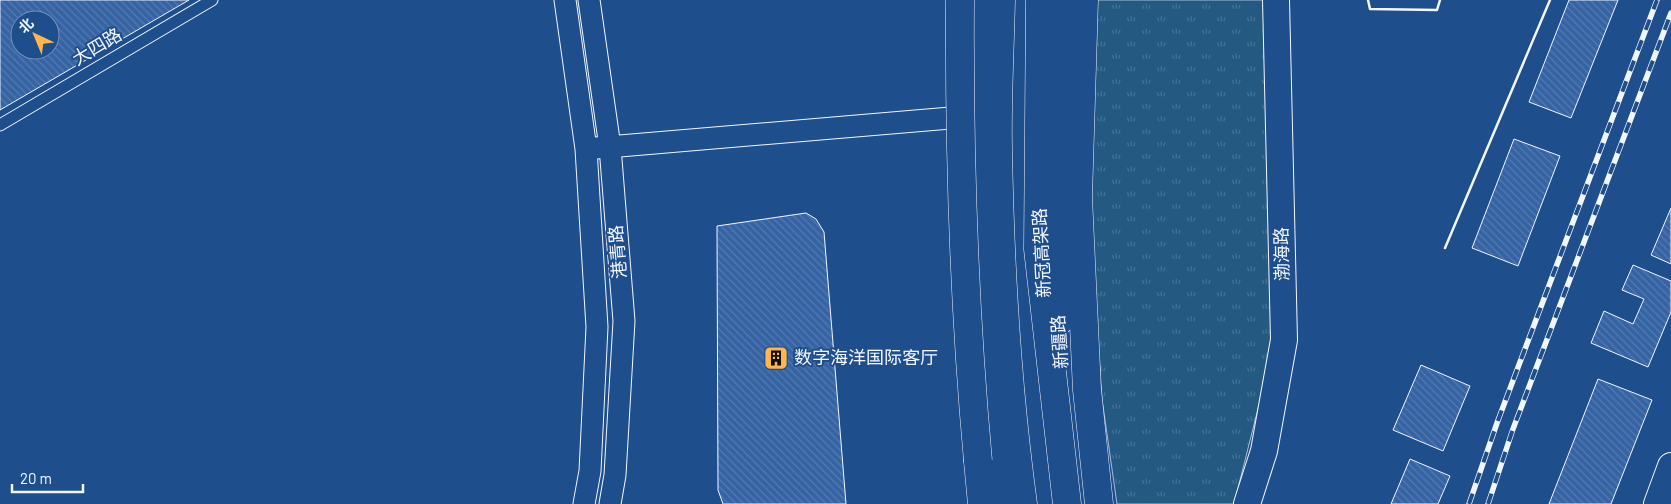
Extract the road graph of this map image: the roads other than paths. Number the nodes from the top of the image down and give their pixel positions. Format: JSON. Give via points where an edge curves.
{"nodes":[{"id":1,"x":212,"y":0,"type":"edge"},
{"id":2,"x":565,"y":0,"type":"edge"},
{"id":3,"x":589,"y":0,"type":"edge"},
{"id":4,"x":960,"y":0,"type":"edge"},
{"id":5,"x":977,"y":0,"type":"edge"},
{"id":6,"x":1001,"y":0,"type":"edge"},
{"id":7,"x":1040,"y":0,"type":"edge"},
{"id":8,"x":1058,"y":0,"type":"edge"},
{"id":9,"x":1084,"y":0,"type":"edge"},
{"id":10,"x":1276,"y":0,"type":"edge"},
{"id":11,"x":976,"y":116,"type":"junction"},
{"id":12,"x":0,"y":125,"type":"edge"},
{"id":13,"x":610,"y":147,"type":"junction"},
{"id":14,"x":586,"y":149,"type":"junction"},
{"id":15,"x":1671,"y":466,"type":"edge"},
{"id":16,"x":584,"y":504,"type":"edge"},
{"id":17,"x":610,"y":504,"type":"edge"},
{"id":18,"x":982,"y":504,"type":"edge"},
{"id":19,"x":1002,"y":504,"type":"edge"},
{"id":20,"x":1023,"y":504,"type":"edge"},
{"id":21,"x":1067,"y":504,"type":"edge"},
{"id":22,"x":1077,"y":504,"type":"edge"},
{"id":23,"x":1099,"y":504,"type":"edge"},
{"id":24,"x":1247,"y":504,"type":"edge"},
{"id":25,"x":1657,"y":504,"type":"edge"}],
"edges":[{"from":1,"to":12,"type":"lane","name":"大四路"},
{"from":2,"to":14,"type":"street","name":"港青路"},
{"from":3,"to":13,"type":"street","name":"港青路"},
{"from":4,"to":18,"type":"main road","bridge":true,"via":[[959,90],[970,379]]},
{"from":5,"to":11,"type":"main road"},
{"from":6,"to":20,"type":"main road","via":[[998,147],[1004,296]]},
{"from":7,"to":21,"type":"main road","name":"新冠高架路","via":[[1038,249]]},
{"from":8,"to":22,"type":"main road","name":"新疆路","via":[[1052,232],[1066,417]]},
{"from":9,"to":23,"type":"main road","via":[[1078,197],[1087,390]]},
{"from":10,"to":24,"type":"street","name":"渤海路","via":[[1284,340],[1264,451]]},
{"from":11,"to":13,"type":"street"},
{"from":11,"to":19,"type":"main road","via":[[981,266]]},
{"from":13,"to":14,"type":"street"},
{"from":13,"to":17,"type":"street","name":"港青路","via":[[624,321],[615,475]]},
{"from":14,"to":16,"type":"street","name":"港青路","via":[[598,327],[590,471]]},
{"from":15,"to":25,"type":"street"}]}
